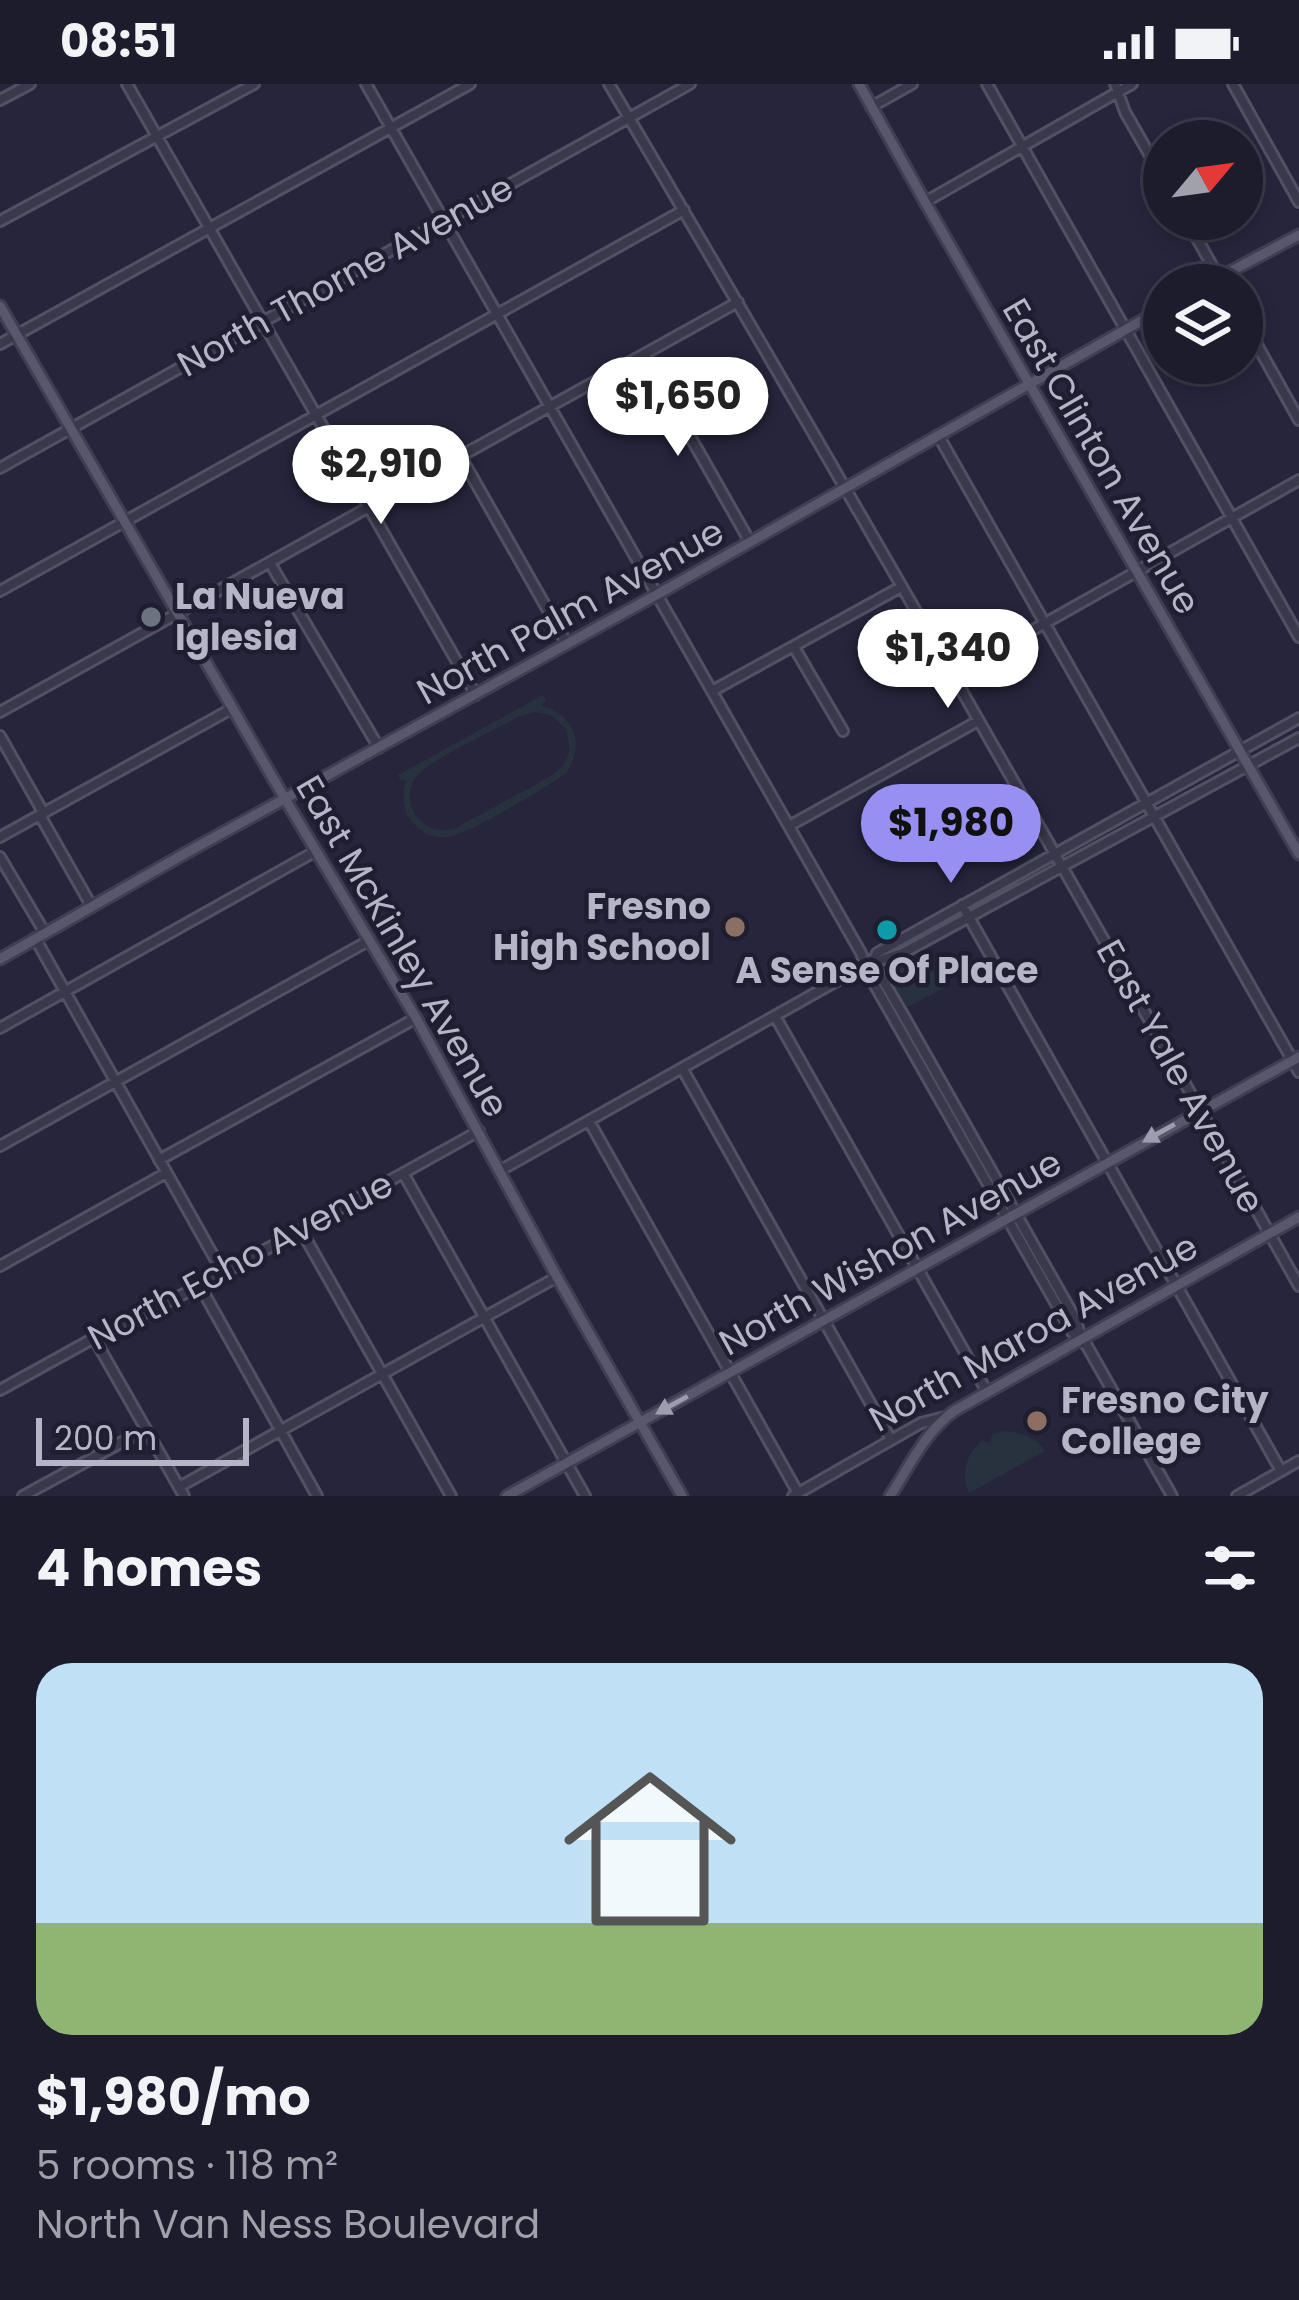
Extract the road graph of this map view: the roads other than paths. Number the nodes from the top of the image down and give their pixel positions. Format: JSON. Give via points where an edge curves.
{"nodes":[{"id":1,"x":30,"y":84,"type":"edge"},
{"id":2,"x":127,"y":84,"type":"edge"},
{"id":3,"x":254,"y":84,"type":"edge"},
{"id":4,"x":366,"y":84,"type":"edge"},
{"id":5,"x":470,"y":84,"type":"edge"},
{"id":6,"x":609,"y":84,"type":"edge"},
{"id":7,"x":690,"y":84,"type":"edge"},
{"id":8,"x":860,"y":84,"type":"edge"},
{"id":9,"x":912,"y":84,"type":"edge"},
{"id":10,"x":987,"y":84,"type":"edge"},
{"id":11,"x":1132,"y":84,"type":"edge"},
{"id":12,"x":1233,"y":84,"type":"edge"},
{"id":13,"x":1117,"y":87,"type":"edge"},
{"id":14,"x":0,"y":100,"type":"edge"},
{"id":15,"x":872,"y":107,"type":"junction"},
{"id":16,"x":629,"y":118,"type":"junction"},
{"id":17,"x":391,"y":128,"type":"junction"},
{"id":18,"x":157,"y":138,"type":"junction"},
{"id":19,"x":1143,"y":143,"type":"edge"},
{"id":20,"x":1022,"y":146,"type":"junction"},
{"id":21,"x":925,"y":202,"type":"junction"},
{"id":22,"x":1299,"y":202,"type":"edge"},
{"id":23,"x":684,"y":210,"type":"junction"},
{"id":24,"x":0,"y":221,"type":"edge"},
{"id":25,"x":443,"y":221,"type":"junction"},
{"id":26,"x":210,"y":227,"type":"junction"},
{"id":27,"x":1299,"y":235,"type":"edge"},
{"id":28,"x":1250,"y":264,"type":"edge"},
{"id":29,"x":738,"y":302,"type":"junction"},
{"id":30,"x":0,"y":306,"type":"edge"},
{"id":31,"x":496,"y":316,"type":"junction"},
{"id":32,"x":1143,"y":320,"type":"edge"},
{"id":33,"x":261,"y":321,"type":"junction"},
{"id":34,"x":1126,"y":329,"type":"junction"},
{"id":35,"x":16,"y":334,"type":"junction"},
{"id":36,"x":0,"y":344,"type":"edge"},
{"id":37,"x":644,"y":355,"type":"junction"},
{"id":38,"x":1263,"y":356,"type":"edge"},
{"id":39,"x":1029,"y":383,"type":"junction"},
{"id":40,"x":550,"y":408,"type":"junction"},
{"id":41,"x":316,"y":416,"type":"junction"},
{"id":42,"x":1299,"y":420,"type":"edge"},
{"id":43,"x":70,"y":428,"type":"junction"},
{"id":44,"x":938,"y":435,"type":"junction"},
{"id":45,"x":461,"y":457,"type":"junction"},
{"id":46,"x":0,"y":468,"type":"edge"},
{"id":47,"x":1299,"y":480,"type":"edge"},
{"id":48,"x":846,"y":488,"type":"junction"},
{"id":49,"x":370,"y":509,"type":"junction"},
{"id":50,"x":1232,"y":518,"type":"junction"},
{"id":51,"x":123,"y":520,"type":"junction"},
{"id":52,"x":750,"y":542,"type":"junction"},
{"id":53,"x":271,"y":563,"type":"junction"},
{"id":54,"x":1138,"y":571,"type":"junction"},
{"id":55,"x":901,"y":587,"type":"junction"},
{"id":56,"x":0,"y":591,"type":"edge"},
{"id":57,"x":658,"y":594,"type":"junction"},
{"id":58,"x":177,"y":613,"type":"junction"},
{"id":59,"x":1045,"y":625,"type":"junction"},
{"id":60,"x":1299,"y":637,"type":"edge"},
{"id":61,"x":567,"y":644,"type":"junction"},
{"id":62,"x":794,"y":647,"type":"junction"},
{"id":63,"x":953,"y":675,"type":"junction"},
{"id":64,"x":712,"y":691,"type":"junction"},
{"id":65,"x":476,"y":695,"type":"junction"},
{"id":66,"x":232,"y":708,"type":"junction"},
{"id":67,"x":0,"y":712,"type":"edge"},
{"id":68,"x":1299,"y":718,"type":"edge"},
{"id":69,"x":978,"y":722,"type":"junction"},
{"id":70,"x":843,"y":731,"type":"dead end"},
{"id":71,"x":0,"y":736,"type":"edge"},
{"id":72,"x":1299,"y":738,"type":"edge"},
{"id":73,"x":379,"y":748,"type":"junction"},
{"id":74,"x":1241,"y":751,"type":"junction"},
{"id":75,"x":1249,"y":765,"type":"junction"},
{"id":76,"x":285,"y":800,"type":"junction"},
{"id":77,"x":1148,"y":802,"type":"junction"},
{"id":78,"x":43,"y":812,"type":"junction"},
{"id":79,"x":1156,"y":816,"type":"junction"},
{"id":80,"x":789,"y":826,"type":"junction"},
{"id":81,"x":0,"y":837,"type":"edge"},
{"id":82,"x":316,"y":851,"type":"junction"},
{"id":83,"x":1055,"y":854,"type":"junction"},
{"id":84,"x":1299,"y":854,"type":"edge"},
{"id":85,"x":0,"y":857,"type":"edge"},
{"id":86,"x":1063,"y":867,"type":"junction"},
{"id":87,"x":962,"y":905,"type":"junction"},
{"id":88,"x":92,"y":907,"type":"junction"},
{"id":89,"x":969,"y":917,"type":"junction"},
{"id":90,"x":40,"y":936,"type":"junction"},
{"id":91,"x":370,"y":940,"type":"junction"},
{"id":92,"x":0,"y":959,"type":"edge"},
{"id":93,"x":871,"y":961,"type":"junction"},
{"id":94,"x":65,"y":992,"type":"junction"},
{"id":95,"x":775,"y":1016,"type":"junction"},
{"id":96,"x":416,"y":1018,"type":"junction"},
{"id":97,"x":0,"y":1028,"type":"edge"},
{"id":98,"x":1296,"y":1059,"type":"edge"},
{"id":99,"x":682,"y":1068,"type":"junction"},
{"id":100,"x":927,"y":1069,"type":"junction"},
{"id":101,"x":1299,"y":1072,"type":"edge"},
{"id":102,"x":115,"y":1082,"type":"junction"},
{"id":103,"x":1200,"y":1111,"type":"junction"},
{"id":104,"x":589,"y":1121,"type":"junction"},
{"id":105,"x":480,"y":1130,"type":"junction"},
{"id":106,"x":972,"y":1137,"type":"junction"},
{"id":107,"x":962,"y":1142,"type":"junction"},
{"id":108,"x":0,"y":1146,"type":"edge"},
{"id":109,"x":159,"y":1160,"type":"junction"},
{"id":110,"x":1107,"y":1161,"type":"junction"},
{"id":111,"x":501,"y":1170,"type":"junction"},
{"id":112,"x":166,"y":1173,"type":"junction"},
{"id":113,"x":403,"y":1173,"type":"junction"},
{"id":114,"x":1011,"y":1216,"type":"junction"},
{"id":115,"x":1299,"y":1217,"type":"edge"},
{"id":116,"x":301,"y":1230,"type":"junction"},
{"id":117,"x":1269,"y":1233,"type":"junction"},
{"id":118,"x":0,"y":1266,"type":"edge"},
{"id":119,"x":917,"y":1268,"type":"junction"},
{"id":120,"x":223,"y":1273,"type":"junction"},
{"id":121,"x":557,"y":1277,"type":"junction"},
{"id":122,"x":1176,"y":1285,"type":"junction"},
{"id":123,"x":200,"y":1286,"type":"junction"},
{"id":124,"x":1299,"y":1286,"type":"edge"},
{"id":125,"x":484,"y":1317,"type":"junction"},
{"id":126,"x":825,"y":1320,"type":"junction"},
{"id":127,"x":1081,"y":1337,"type":"junction"},
{"id":128,"x":94,"y":1338,"type":"junction"},
{"id":129,"x":730,"y":1372,"type":"junction"},
{"id":130,"x":383,"y":1373,"type":"junction"},
{"id":131,"x":0,"y":1390,"type":"edge"},
{"id":132,"x":986,"y":1390,"type":"junction"},
{"id":133,"x":946,"y":1417,"type":"junction"},
{"id":134,"x":640,"y":1423,"type":"junction"},
{"id":135,"x":146,"y":1429,"type":"junction"},
{"id":136,"x":280,"y":1431,"type":"junction"},
{"id":137,"x":891,"y":1440,"type":"junction"},
{"id":138,"x":1299,"y":1461,"type":"edge"},
{"id":139,"x":566,"y":1462,"type":"junction"},
{"id":140,"x":1281,"y":1471,"type":"junction"},
{"id":141,"x":898,"y":1484,"type":"junction"},
{"id":142,"x":181,"y":1492,"type":"edge"},
{"id":143,"x":796,"y":1495,"type":"edge"},
{"id":144,"x":23,"y":1496,"type":"edge"},
{"id":145,"x":317,"y":1496,"type":"edge"},
{"id":146,"x":451,"y":1496,"type":"edge"},
{"id":147,"x":507,"y":1496,"type":"edge"},
{"id":148,"x":585,"y":1496,"type":"edge"},
{"id":149,"x":682,"y":1496,"type":"edge"},
{"id":150,"x":890,"y":1496,"type":"edge"},
{"id":151,"x":902,"y":1496,"type":"edge"},
{"id":152,"x":1172,"y":1496,"type":"edge"},
{"id":153,"x":1237,"y":1496,"type":"edge"}],
"edges":[{"from":1,"to":14,"type":"street"},
{"from":2,"to":18,"type":"street"},
{"from":3,"to":18,"type":"street"},
{"from":4,"to":17,"type":"street"},
{"from":5,"to":17,"type":"street"},
{"from":6,"to":16,"type":"street","name":"East Yale Avenue"},
{"from":7,"to":16,"type":"street","name":"North Thorne Avenue"},
{"from":8,"to":15,"type":"main road","name":"East Clinton Avenue"},
{"from":9,"to":15,"type":"street"},
{"from":10,"to":20,"type":"street"},
{"from":11,"to":13,"type":"street"},
{"from":12,"to":22,"type":"street"},
{"from":13,"to":19,"type":"street"},
{"from":13,"to":20,"type":"street"},
{"from":15,"to":21,"type":"main road","name":"East Clinton Avenue"},
{"from":16,"to":23,"type":"street","name":"East Yale Avenue"},
{"from":16,"to":25,"type":"street","name":"North Thorne Avenue"},
{"from":17,"to":25,"type":"street"},
{"from":17,"to":26,"type":"street"},
{"from":18,"to":24,"type":"street"},
{"from":18,"to":26,"type":"street"},
{"from":20,"to":21,"type":"street"},
{"from":20,"to":34,"type":"street"},
{"from":21,"to":39,"type":"main road","name":"East Clinton Avenue"},
{"from":23,"to":29,"type":"street","name":"East Yale Avenue"},
{"from":23,"to":31,"type":"street"},
{"from":25,"to":31,"type":"street"},
{"from":25,"to":33,"type":"street","name":"North Thorne Avenue"},
{"from":26,"to":33,"type":"street"},
{"from":26,"to":35,"type":"street"},
{"from":27,"to":28,"type":"main road"},
{"from":29,"to":37,"type":"street"},
{"from":29,"to":48,"type":"street","name":"East Yale Avenue"},
{"from":30,"to":35,"type":"main road","name":"East McKinley Avenue"},
{"from":31,"to":40,"type":"street"},
{"from":31,"to":41,"type":"street"},
{"from":32,"to":34,"type":"main road","name":"North Palm Avenue"},
{"from":33,"to":41,"type":"street"},
{"from":33,"to":43,"type":"street","name":"North Thorne Avenue"},
{"from":34,"to":39,"type":"main road","name":"North Palm Avenue"},
{"from":34,"to":50,"type":"street"},
{"from":35,"to":36,"type":"street"},
{"from":35,"to":43,"type":"main road","name":"East McKinley Avenue"},
{"from":37,"to":40,"type":"street"},
{"from":37,"to":52,"type":"street"},
{"from":38,"to":42,"type":"street"},
{"from":39,"to":44,"type":"main road","name":"North Palm Avenue"},
{"from":39,"to":54,"type":"main road","name":"East Clinton Avenue"},
{"from":40,"to":45,"type":"street"},
{"from":40,"to":57,"type":"street"},
{"from":41,"to":49,"type":"street"},
{"from":41,"to":51,"type":"street"},
{"from":43,"to":46,"type":"street","name":"North Thorne Avenue"},
{"from":43,"to":51,"type":"main road","name":"East McKinley Avenue"},
{"from":44,"to":48,"type":"main road","name":"North Palm Avenue"},
{"from":44,"to":59,"type":"street"},
{"from":45,"to":49,"type":"street"},
{"from":45,"to":61,"type":"street"},
{"from":47,"to":50,"type":"street"},
{"from":48,"to":52,"type":"main road","name":"North Palm Avenue"},
{"from":48,"to":55,"type":"street","name":"East Yale Avenue"},
{"from":49,"to":53,"type":"street"},
{"from":49,"to":65,"type":"street"},
{"from":50,"to":54,"type":"street"},
{"from":50,"to":60,"type":"street"},
{"from":51,"to":56,"type":"street"},
{"from":51,"to":58,"type":"main road","name":"East McKinley Avenue"},
{"from":52,"to":57,"type":"main road","name":"North Palm Avenue"},
{"from":53,"to":58,"type":"street"},
{"from":53,"to":73,"type":"street"},
{"from":54,"to":59,"type":"street"},
{"from":54,"to":74,"type":"main road","name":"East Clinton Avenue"},
{"from":55,"to":62,"type":"street"},
{"from":55,"to":63,"type":"street","name":"East Yale Avenue"},
{"from":57,"to":61,"type":"main road","name":"North Palm Avenue"},
{"from":57,"to":64,"type":"street"},
{"from":58,"to":66,"type":"main road","name":"East McKinley Avenue"},
{"from":58,"to":67,"type":"street"},
{"from":59,"to":63,"type":"street"},
{"from":59,"to":77,"type":"street"},
{"from":61,"to":65,"type":"main road","name":"North Palm Avenue"},
{"from":62,"to":64,"type":"street"},
{"from":62,"to":70,"type":"street"},
{"from":63,"to":69,"type":"street","name":"East Yale Avenue"},
{"from":64,"to":80,"type":"street"},
{"from":65,"to":73,"type":"main road","name":"North Palm Avenue"},
{"from":66,"to":76,"type":"main road","name":"East McKinley Avenue"},
{"from":66,"to":78,"type":"street"},
{"from":68,"to":74,"type":"street"},
{"from":69,"to":80,"type":"street"},
{"from":69,"to":83,"type":"street","name":"East Yale Avenue"},
{"from":71,"to":78,"type":"street"},
{"from":72,"to":75,"type":"street"},
{"from":73,"to":76,"type":"main road","name":"North Palm Avenue"},
{"from":74,"to":75,"type":"main road","name":"East Clinton Avenue"},
{"from":74,"to":77,"type":"street"},
{"from":75,"to":79,"type":"street"},
{"from":75,"to":84,"type":"main road","name":"East Clinton Avenue"},
{"from":76,"to":82,"type":"main road","name":"East McKinley Avenue"},
{"from":76,"to":88,"type":"main road","name":"North Palm Avenue"},
{"from":77,"to":79,"type":"street"},
{"from":77,"to":83,"type":"street"},
{"from":78,"to":81,"type":"street"},
{"from":78,"to":88,"type":"street"},
{"from":79,"to":86,"type":"street"},
{"from":79,"to":98,"type":"street"},
{"from":80,"to":93,"type":"street"},
{"from":82,"to":91,"type":"main road","name":"East McKinley Avenue"},
{"from":82,"to":94,"type":"street"},
{"from":83,"to":86,"type":"street","name":"East Yale Avenue"},
{"from":83,"to":87,"type":"street"},
{"from":85,"to":90,"type":"street"},
{"from":86,"to":89,"type":"street"},
{"from":86,"to":103,"type":"street","name":"East Yale Avenue"},
{"from":87,"to":89,"type":"street"},
{"from":87,"to":93,"type":"street"},
{"from":88,"to":90,"type":"main road","name":"North Palm Avenue"},
{"from":89,"to":93,"type":"street"},
{"from":89,"to":110,"type":"street"},
{"from":90,"to":92,"type":"main road","name":"North Palm Avenue"},
{"from":90,"to":94,"type":"street"},
{"from":91,"to":96,"type":"main road","name":"East McKinley Avenue"},
{"from":91,"to":102,"type":"street"},
{"from":93,"to":95,"type":"street"},
{"from":93,"to":100,"type":"street","via":[[869,975]]},
{"from":94,"to":97,"type":"street"},
{"from":94,"to":102,"type":"street"},
{"from":95,"to":99,"type":"street"},
{"from":95,"to":119,"type":"street"},
{"from":96,"to":105,"type":"main road","name":"East McKinley Avenue"},
{"from":96,"to":109,"type":"street"},
{"from":98,"to":101,"type":"street"},
{"from":98,"to":103,"type":"main road","name":"North Wishon Avenue"},
{"from":99,"to":104,"type":"street"},
{"from":99,"to":126,"type":"street"},
{"from":100,"to":106,"type":"street"},
{"from":100,"to":107,"type":"street"},
{"from":102,"to":108,"type":"street"},
{"from":102,"to":109,"type":"street"},
{"from":103,"to":110,"type":"main road","name":"North Wishon Avenue","one_way":true},
{"from":103,"to":117,"type":"street","name":"East Yale Avenue"},
{"from":104,"to":111,"type":"street"},
{"from":104,"to":129,"type":"street"},
{"from":105,"to":111,"type":"main road","name":"East McKinley Avenue"},
{"from":105,"to":113,"type":"street","name":"North Echo Avenue"},
{"from":106,"to":107,"type":"street"},
{"from":106,"to":114,"type":"street"},
{"from":107,"to":114,"type":"street"},
{"from":109,"to":112,"type":"street"},
{"from":110,"to":114,"type":"main road","name":"North Wishon Avenue"},
{"from":110,"to":122,"type":"street"},
{"from":111,"to":121,"type":"main road","name":"East McKinley Avenue"},
{"from":112,"to":118,"type":"street"},
{"from":112,"to":120,"type":"street"},
{"from":113,"to":116,"type":"street","name":"North Echo Avenue"},
{"from":113,"to":125,"type":"street"},
{"from":114,"to":119,"type":"main road","name":"North Wishon Avenue"},
{"from":114,"to":127,"type":"street"},
{"from":115,"to":117,"type":"main road","name":"North Maroa Avenue"},
{"from":116,"to":120,"type":"street","name":"North Echo Avenue"},
{"from":116,"to":130,"type":"street"},
{"from":117,"to":122,"type":"main road","name":"North Maroa Avenue"},
{"from":117,"to":124,"type":"street","name":"East Yale Avenue"},
{"from":119,"to":126,"type":"main road","name":"North Wishon Avenue"},
{"from":119,"to":132,"type":"street"},
{"from":120,"to":123,"type":"street","name":"North Echo Avenue"},
{"from":121,"to":125,"type":"street"},
{"from":121,"to":134,"type":"main road","name":"East McKinley Avenue"},
{"from":122,"to":127,"type":"main road","name":"North Maroa Avenue"},
{"from":122,"to":140,"type":"street"},
{"from":123,"to":128,"type":"street","name":"North Echo Avenue"},
{"from":123,"to":136,"type":"street"},
{"from":125,"to":130,"type":"street"},
{"from":125,"to":139,"type":"street"},
{"from":126,"to":129,"type":"main road","name":"North Wishon Avenue"},
{"from":126,"to":137,"type":"street"},
{"from":127,"to":132,"type":"main road","name":"North Maroa Avenue"},
{"from":127,"to":152,"type":"street"},
{"from":128,"to":131,"type":"street","name":"North Echo Avenue"},
{"from":128,"to":135,"type":"street"},
{"from":129,"to":134,"type":"main road","name":"North Wishon Avenue","one_way":true},
{"from":129,"to":143,"type":"street"},
{"from":130,"to":136,"type":"street"},
{"from":130,"to":146,"type":"street"},
{"from":132,"to":133,"type":"main road","name":"North Maroa Avenue"},
{"from":133,"to":137,"type":"street","name":"North Maroa Avenue"},
{"from":133,"to":141,"type":"main road"},
{"from":134,"to":139,"type":"main road","name":"North Wishon Avenue"},
{"from":134,"to":149,"type":"main road","name":"East McKinley Avenue"},
{"from":135,"to":142,"type":"street"},
{"from":135,"to":144,"type":"street"},
{"from":136,"to":142,"type":"street"},
{"from":136,"to":145,"type":"street"},
{"from":137,"to":143,"type":"street","name":"North Maroa Avenue"},
{"from":138,"to":140,"type":"street"},
{"from":139,"to":147,"type":"main road","name":"North Wishon Avenue"},
{"from":139,"to":148,"type":"street"},
{"from":140,"to":153,"type":"street"},
{"from":141,"to":150,"type":"main road"},
{"from":141,"to":151,"type":"street"}]}
